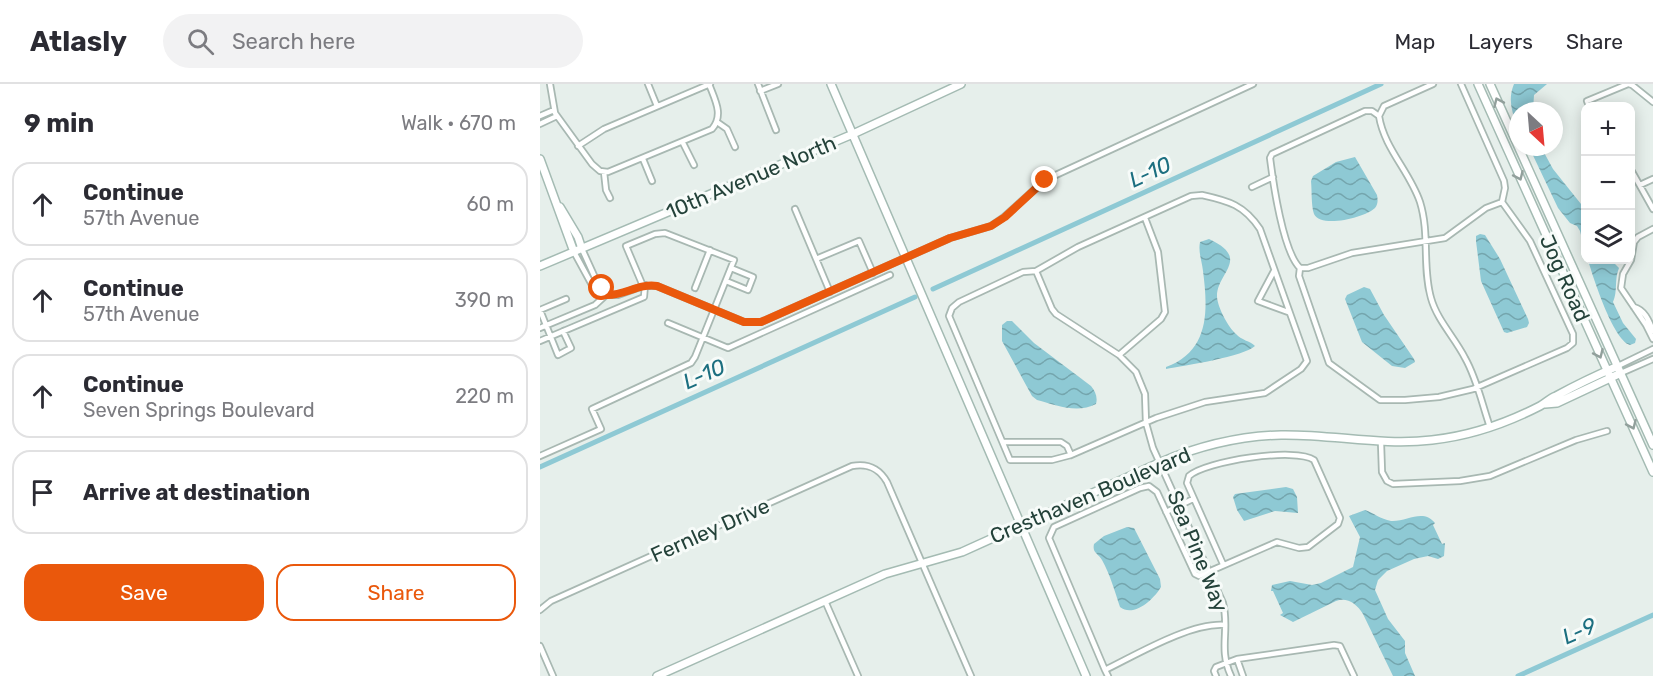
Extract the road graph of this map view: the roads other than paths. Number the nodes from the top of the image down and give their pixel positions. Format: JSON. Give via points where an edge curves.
{"nodes":[{"id":1,"x":550,"y":84,"type":"edge"},
{"id":2,"x":648,"y":84,"type":"edge"},
{"id":3,"x":709,"y":84,"type":"edge"},
{"id":4,"x":758,"y":84,"type":"edge"},
{"id":5,"x":778,"y":84,"type":"edge"},
{"id":6,"x":831,"y":84,"type":"edge"},
{"id":7,"x":961,"y":84,"type":"edge"},
{"id":8,"x":1253,"y":84,"type":"edge"},
{"id":9,"x":1433,"y":84,"type":"edge"},
{"id":10,"x":1461,"y":84,"type":"edge"},
{"id":11,"x":1478,"y":84,"type":"edge"},
{"id":12,"x":1490,"y":84,"type":"edge"},
{"id":13,"x":1628,"y":84,"type":"edge"},
{"id":14,"x":760,"y":91,"type":"junction"},
{"id":15,"x":1587,"y":102,"type":"edge"},
{"id":16,"x":1653,"y":102,"type":"edge"},
{"id":17,"x":657,"y":106,"type":"junction"},
{"id":18,"x":554,"y":110,"type":"junction"},
{"id":19,"x":540,"y":116,"type":"edge"},
{"id":20,"x":557,"y":116,"type":"junction"},
{"id":21,"x":1379,"y":116,"type":"junction"},
{"id":22,"x":717,"y":122,"type":"junction"},
{"id":23,"x":540,"y":124,"type":"edge"},
{"id":24,"x":1508,"y":125,"type":"junction"},
{"id":25,"x":1498,"y":129,"type":"junction"},
{"id":26,"x":777,"y":130,"type":"dead end"},
{"id":27,"x":853,"y":134,"type":"junction"},
{"id":28,"x":683,"y":143,"type":"junction"},
{"id":29,"x":578,"y":146,"type":"junction"},
{"id":30,"x":735,"y":147,"type":"dead end"},
{"id":31,"x":540,"y":159,"type":"edge"},
{"id":32,"x":643,"y":159,"type":"junction"},
{"id":33,"x":693,"y":165,"type":"dead end"},
{"id":34,"x":604,"y":172,"type":"junction"},
{"id":35,"x":1635,"y":176,"type":"edge"},
{"id":36,"x":1273,"y":177,"type":"junction"},
{"id":37,"x":1653,"y":178,"type":"edge"},
{"id":38,"x":652,"y":182,"type":"dead end"},
{"id":39,"x":1640,"y":185,"type":"junction"},
{"id":40,"x":1252,"y":187,"type":"dead end"},
{"id":41,"x":610,"y":198,"type":"dead end"},
{"id":42,"x":1502,"y":202,"type":"junction"},
{"id":43,"x":556,"y":203,"type":"junction"},
{"id":44,"x":795,"y":209,"type":"dead end"},
{"id":45,"x":1653,"y":209,"type":"edge"},
{"id":46,"x":1145,"y":218,"type":"junction"},
{"id":47,"x":1653,"y":229,"type":"edge"},
{"id":48,"x":1427,"y":241,"type":"junction"},
{"id":49,"x":582,"y":249,"type":"junction"},
{"id":50,"x":710,"y":250,"type":"junction"},
{"id":51,"x":574,"y":252,"type":"junction"},
{"id":52,"x":906,"y":258,"type":"junction"},
{"id":53,"x":816,"y":259,"type":"junction"},
{"id":54,"x":540,"y":266,"type":"edge"},
{"id":55,"x":731,"y":268,"type":"junction"},
{"id":56,"x":1300,"y":268,"type":"junction"},
{"id":57,"x":1036,"y":271,"type":"junction"},
{"id":58,"x":1274,"y":271,"type":"junction"},
{"id":59,"x":873,"y":273,"type":"junction"},
{"id":60,"x":891,"y":275,"type":"dead end"},
{"id":61,"x":726,"y":281,"type":"junction"},
{"id":62,"x":644,"y":286,"type":"junction"},
{"id":63,"x":695,"y":288,"type":"dead end"},
{"id":64,"x":830,"y":292,"type":"junction"},
{"id":65,"x":606,"y":295,"type":"junction"},
{"id":66,"x":566,"y":299,"type":"dead end"},
{"id":67,"x":1634,"y":307,"type":"junction"},
{"id":68,"x":715,"y":309,"type":"junction"},
{"id":69,"x":540,"y":310,"type":"edge"},
{"id":70,"x":1288,"y":312,"type":"junction"},
{"id":71,"x":668,"y":323,"type":"dead end"},
{"id":72,"x":546,"y":326,"type":"junction"},
{"id":73,"x":540,"y":328,"type":"edge"},
{"id":74,"x":563,"y":331,"type":"junction"},
{"id":75,"x":1653,"y":331,"type":"edge"},
{"id":76,"x":551,"y":336,"type":"junction"},
{"id":77,"x":703,"y":338,"type":"junction"},
{"id":78,"x":1653,"y":339,"type":"edge"},
{"id":79,"x":540,"y":341,"type":"edge"},
{"id":80,"x":1653,"y":349,"type":"edge"},
{"id":81,"x":1119,"y":355,"type":"junction"},
{"id":82,"x":1653,"y":359,"type":"edge"},
{"id":83,"x":1619,"y":369,"type":"junction"},
{"id":84,"x":1608,"y":374,"type":"junction"},
{"id":85,"x":1477,"y":388,"type":"junction"},
{"id":86,"x":1146,"y":423,"type":"junction"},
{"id":87,"x":1490,"y":427,"type":"junction"},
{"id":88,"x":1607,"y":432,"type":"dead end"},
{"id":89,"x":1003,"y":442,"type":"junction"},
{"id":90,"x":1381,"y":443,"type":"junction"},
{"id":91,"x":1653,"y":445,"type":"edge"},
{"id":92,"x":1071,"y":455,"type":"junction"},
{"id":93,"x":540,"y":456,"type":"edge"},
{"id":94,"x":1161,"y":462,"type":"junction"},
{"id":95,"x":1653,"y":472,"type":"edge"},
{"id":96,"x":1193,"y":499,"type":"junction"},
{"id":97,"x":1180,"y":505,"type":"junction"},
{"id":98,"x":1166,"y":512,"type":"junction"},
{"id":99,"x":1021,"y":525,"type":"junction"},
{"id":100,"x":922,"y":564,"type":"junction"},
{"id":101,"x":1223,"y":564,"type":"junction"},
{"id":102,"x":1210,"y":572,"type":"junction"},
{"id":103,"x":825,"y":601,"type":"junction"},
{"id":104,"x":540,"y":609,"type":"edge"},
{"id":105,"x":1225,"y":625,"type":"junction"},
{"id":106,"x":540,"y":646,"type":"edge"},
{"id":107,"x":1237,"y":659,"type":"junction"},
{"id":108,"x":1225,"y":663,"type":"junction"},
{"id":109,"x":1105,"y":670,"type":"junction"},
{"id":110,"x":666,"y":674,"type":"edge"},
{"id":111,"x":553,"y":676,"type":"edge"},
{"id":112,"x":657,"y":676,"type":"edge"},
{"id":113,"x":858,"y":676,"type":"edge"},
{"id":114,"x":971,"y":676,"type":"edge"},
{"id":115,"x":1086,"y":676,"type":"edge"},
{"id":116,"x":1108,"y":676,"type":"edge"},
{"id":117,"x":1216,"y":676,"type":"edge"},
{"id":118,"x":1231,"y":676,"type":"edge"},
{"id":119,"x":1243,"y":676,"type":"edge"},
{"id":120,"x":1354,"y":676,"type":"edge"}],
"edges":[{"from":1,"to":18,"type":"street"},
{"from":2,"to":17,"type":"street"},
{"from":3,"to":17,"type":"street"},
{"from":3,"to":22,"type":"street","via":[[718,111]]},
{"from":4,"to":14,"type":"street"},
{"from":5,"to":14,"type":"street"},
{"from":6,"to":27,"type":"street"},
{"from":7,"to":27,"type":"street","name":"10th Avenue North"},
{"from":8,"to":52,"type":"street","via":[[1045,180],[991,226],[958,235]]},
{"from":9,"to":21,"type":"street","via":[[1384,106]]},
{"from":10,"to":42,"type":"street","via":[[1504,182]]},
{"from":11,"to":25,"type":"street","name":"Jog Road"},
{"from":24,"to":12,"type":"street","name":"Jog Road","one_way":true},
{"from":13,"to":15,"type":"street"},
{"from":13,"to":16,"type":"street"},
{"from":14,"to":26,"type":"street"},
{"from":17,"to":29,"type":"street","via":[[604,129]]},
{"from":18,"to":19,"type":"street"},
{"from":18,"to":20,"type":"street"},
{"from":20,"to":23,"type":"street"},
{"from":20,"to":29,"type":"street"},
{"from":21,"to":36,"type":"street","via":[[1365,111],[1272,154]]},
{"from":21,"to":48,"type":"street","via":[[1391,149],[1417,193]]},
{"from":22,"to":28,"type":"street","via":[[710,131]]},
{"from":22,"to":30,"type":"street","via":[[727,129]]},
{"from":24,"to":25,"type":"street"},
{"from":24,"to":83,"type":"street","name":"Jog Road"},
{"from":25,"to":84,"type":"street","name":"Jog Road","one_way":true},
{"from":27,"to":49,"type":"street","name":"10th Avenue North"},
{"from":27,"to":52,"type":"street"},
{"from":28,"to":32,"type":"street"},
{"from":28,"to":33,"type":"street"},
{"from":29,"to":34,"type":"street","via":[[594,167]]},
{"from":31,"to":43,"type":"street"},
{"from":32,"to":34,"type":"street"},
{"from":32,"to":38,"type":"street"},
{"from":34,"to":41,"type":"street"},
{"from":35,"to":39,"type":"street"},
{"from":36,"to":40,"type":"street"},
{"from":36,"to":56,"type":"street","via":[[1290,255]]},
{"from":37,"to":39,"type":"street"},
{"from":39,"to":45,"type":"street"},
{"from":42,"to":48,"type":"street","via":[[1486,207],[1445,238]]},
{"from":42,"to":85,"type":"street","via":[[1530,241],[1574,334],[1573,343]]},
{"from":43,"to":49,"type":"street"},
{"from":43,"to":51,"type":"street"},
{"from":44,"to":53,"type":"street"},
{"from":46,"to":57,"type":"street","via":[[1077,247]]},
{"from":46,"to":58,"type":"street","via":[[1191,196],[1239,206],[1260,229]]},
{"from":46,"to":81,"type":"street","via":[[1158,252],[1165,312]]},
{"from":47,"to":67,"type":"street","via":[[1634,242],[1621,281],[1621,288]]},
{"from":48,"to":56,"type":"street"},
{"from":48,"to":85,"type":"street","via":[[1431,298],[1465,357]]},
{"from":49,"to":51,"type":"street","name":"10th Avenue North"},
{"from":49,"to":65,"type":"street"},
{"from":50,"to":55,"type":"street","via":[[734,260]]},
{"from":50,"to":62,"type":"street","via":[[662,232],[626,246]]},
{"from":50,"to":63,"type":"street"},
{"from":51,"to":54,"type":"street","name":"10th Avenue North"},
{"from":51,"to":65,"type":"street","via":[[589,280]]},
{"from":52,"to":59,"type":"street"},
{"from":52,"to":99,"type":"street"},
{"from":53,"to":59,"type":"street","via":[[859,241]]},
{"from":53,"to":64,"type":"street"},
{"from":55,"to":61,"type":"street"},
{"from":55,"to":61,"type":"street","via":[[753,277],[748,290]]},
{"from":56,"to":85,"type":"street","via":[[1299,276],[1329,363],[1380,400],[1439,397]]},
{"from":57,"to":81,"type":"street","name":"Sea Pine Way","via":[[1056,314]]},
{"from":57,"to":89,"type":"street","via":[[1023,272],[959,302],[949,316]]},
{"from":58,"to":70,"type":"street"},
{"from":58,"to":70,"type":"street","via":[[1258,301]]},
{"from":59,"to":64,"type":"street"},
{"from":60,"to":77,"type":"street","via":[[728,348]]},
{"from":61,"to":68,"type":"street"},
{"from":62,"to":65,"type":"street"},
{"from":62,"to":68,"type":"street","via":[[657,286]]},
{"from":62,"to":74,"type":"street","via":[[644,297]]},
{"from":64,"to":68,"type":"street","via":[[758,323],[748,323]]},
{"from":65,"to":72,"type":"street","via":[[598,303]]},
{"from":66,"to":69,"type":"street"},
{"from":67,"to":75,"type":"street","via":[[1647,317]]},
{"from":67,"to":78,"type":"street"},
{"from":68,"to":77,"type":"street"},
{"from":69,"to":72,"type":"street"},
{"from":70,"to":86,"type":"street","via":[[1306,361],[1300,369],[1265,393],[1205,402]]},
{"from":71,"to":77,"type":"street"},
{"from":72,"to":73,"type":"street"},
{"from":72,"to":76,"type":"street"},
{"from":74,"to":76,"type":"street"},
{"from":74,"to":76,"type":"street","via":[[572,348],[558,355]]},
{"from":76,"to":79,"type":"street"},
{"from":77,"to":93,"type":"street","via":[[688,365],[592,409],[601,429]]},
{"from":80,"to":83,"type":"street"},
{"from":81,"to":86,"type":"street","name":"Sea Pine Way","via":[[1138,376],[1146,402]]},
{"from":82,"to":83,"type":"street"},
{"from":83,"to":84,"type":"street","name":"Cresthaven Boulevard"},
{"from":83,"to":91,"type":"street","name":"Jog Road"},
{"from":84,"to":87,"type":"street","name":"Cresthaven Boulevard","via":[[1557,403]]},
{"from":84,"to":95,"type":"street","name":"Jog Road","one_way":true},
{"from":85,"to":87,"type":"street"},
{"from":86,"to":92,"type":"street"},
{"from":86,"to":94,"type":"street","name":"Sea Pine Way"},
{"from":87,"to":90,"type":"street","name":"Cresthaven Boulevard","via":[[1434,440]]},
{"from":88,"to":90,"type":"street","via":[[1576,440],[1490,476],[1460,481],[1393,484],[1382,472]]},
{"from":89,"to":92,"type":"street","via":[[1061,442]]},
{"from":89,"to":92,"type":"street","via":[[1010,460],[1052,460]]},
{"from":90,"to":94,"type":"street","name":"Cresthaven Boulevard","via":[[1263,436],[1214,444]]},
{"from":94,"to":97,"type":"street","name":"Sea Pine Way"},
{"from":94,"to":99,"type":"street","name":"Cresthaven Boulevard"},
{"from":96,"to":97,"type":"street"},
{"from":96,"to":101,"type":"street"},
{"from":96,"to":101,"type":"street","via":[[1187,483],[1189,476],[1201,468],[1280,455],[1314,460],[1340,519],[1338,524],[1308,547],[1276,542]]},
{"from":97,"to":98,"type":"street"},
{"from":97,"to":102,"type":"street","name":"Sea Pine Way"},
{"from":98,"to":102,"type":"street","via":[[1195,574]]},
{"from":98,"to":109,"type":"street","via":[[1158,492],[1149,486],[1054,526],[1051,532],[1050,538]]},
{"from":99,"to":100,"type":"street","name":"Cresthaven Boulevard"},
{"from":99,"to":115,"type":"street"},
{"from":100,"to":103,"type":"street","name":"Cresthaven Boulevard","via":[[885,574]]},
{"from":100,"to":104,"type":"street","name":"Fernley Drive","via":[[887,482],[866,465],[852,466]]},
{"from":100,"to":114,"type":"street"},
{"from":101,"to":102,"type":"street"},
{"from":102,"to":105,"type":"street","name":"Sea Pine Way","via":[[1226,616]]},
{"from":103,"to":110,"type":"street","name":"Cresthaven Boulevard"},
{"from":103,"to":113,"type":"street"},
{"from":105,"to":108,"type":"street","name":"Sea Pine Way"},
{"from":105,"to":109,"type":"street","via":[[1214,624],[1173,637]]},
{"from":106,"to":111,"type":"street"},
{"from":107,"to":108,"type":"street"},
{"from":107,"to":119,"type":"street"},
{"from":107,"to":120,"type":"street","via":[[1334,645],[1340,646]]},
{"from":108,"to":117,"type":"street","via":[[1216,667]]},
{"from":108,"to":118,"type":"street","name":"Sea Pine Way"},
{"from":109,"to":116,"type":"street"},
{"from":110,"to":112,"type":"street","name":"Cresthaven Boulevard"}]}
